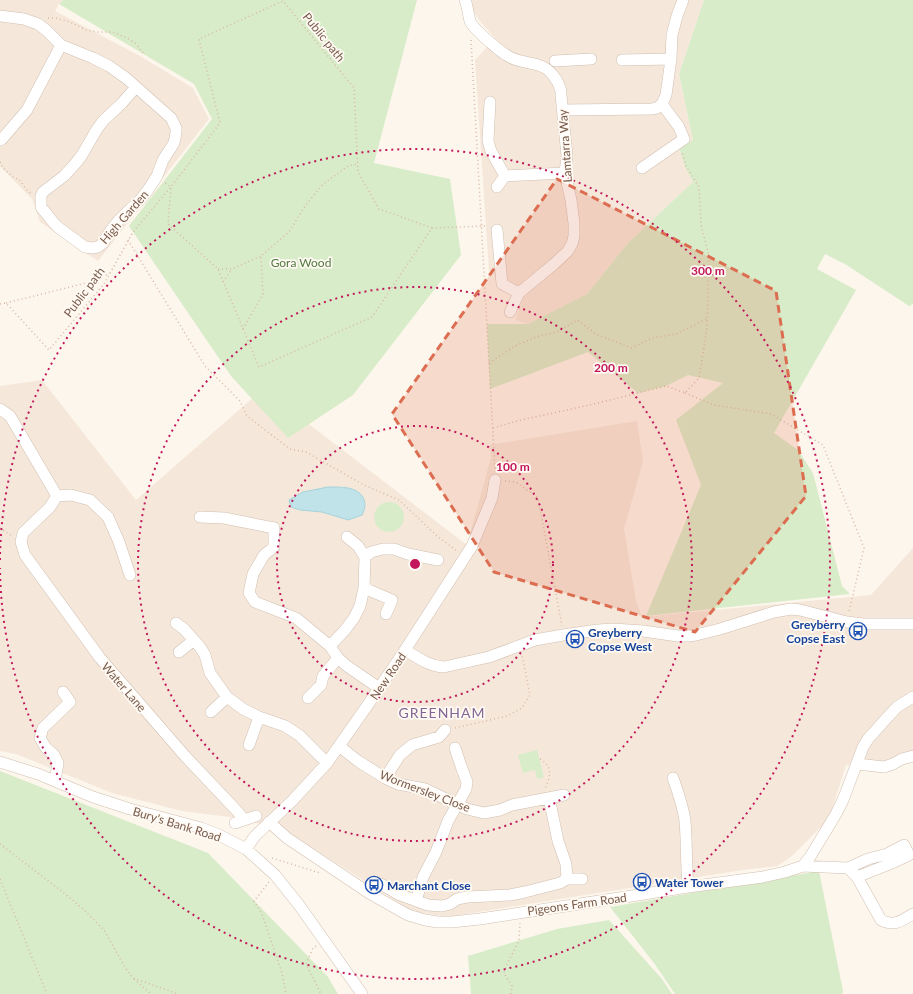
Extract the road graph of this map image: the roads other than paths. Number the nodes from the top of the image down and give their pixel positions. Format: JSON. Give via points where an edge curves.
{"nodes":[{"id":1,"x":465,"y":0,"type":"edge"},
{"id":2,"x":683,"y":0,"type":"edge"},
{"id":3,"x":0,"y":16,"type":"edge"},
{"id":4,"x":61,"y":45,"type":"junction"},
{"id":5,"x":591,"y":59,"type":"dead end"},
{"id":6,"x":671,"y":59,"type":"junction"},
{"id":7,"x":622,"y":60,"type":"dead end"},
{"id":8,"x":548,"y":70,"type":"junction"},
{"id":9,"x":136,"y":87,"type":"junction"},
{"id":10,"x":490,"y":102,"type":"dead end"},
{"id":11,"x":662,"y":104,"type":"junction"},
{"id":12,"x":563,"y":110,"type":"junction"},
{"id":13,"x":0,"y":140,"type":"edge"},
{"id":14,"x":642,"y":168,"type":"dead end"},
{"id":15,"x":565,"y":173,"type":"junction"},
{"id":16,"x":505,"y":176,"type":"junction"},
{"id":17,"x":497,"y":187,"type":"dead end"},
{"id":18,"x":497,"y":230,"type":"dead end"},
{"id":19,"x":519,"y":293,"type":"junction"},
{"id":20,"x":510,"y":312,"type":"dead end"},
{"id":21,"x":0,"y":409,"type":"edge"},
{"id":22,"x":495,"y":480,"type":"road end"},
{"id":23,"x":57,"y":496,"type":"junction"},
{"id":24,"x":200,"y":517,"type":"dead end"},
{"id":25,"x":347,"y":537,"type":"dead end"},
{"id":26,"x":365,"y":557,"type":"junction"},
{"id":27,"x":438,"y":560,"type":"dead end"},
{"id":28,"x":130,"y":575,"type":"dead end"},
{"id":29,"x":364,"y":588,"type":"junction"},
{"id":30,"x":386,"y":614,"type":"dead end"},
{"id":31,"x":176,"y":623,"type":"dead end"},
{"id":32,"x":913,"y":624,"type":"edge"},
{"id":33,"x":194,"y":640,"type":"junction"},
{"id":34,"x":330,"y":646,"type":"junction"},
{"id":35,"x":405,"y":650,"type":"junction"},
{"id":36,"x":179,"y":652,"type":"dead end"},
{"id":37,"x":338,"y":658,"type":"junction"},
{"id":38,"x":379,"y":688,"type":"junction"},
{"id":39,"x":63,"y":692,"type":"dead end"},
{"id":40,"x":227,"y":696,"type":"junction"},
{"id":41,"x":913,"y":697,"type":"edge"},
{"id":42,"x":308,"y":698,"type":"dead end"},
{"id":43,"x":211,"y":712,"type":"dead end"},
{"id":44,"x":259,"y":717,"type":"junction"},
{"id":45,"x":445,"y":730,"type":"road end"},
{"id":46,"x":249,"y":745,"type":"dead end"},
{"id":47,"x":339,"y":746,"type":"junction"},
{"id":48,"x":455,"y":748,"type":"dead end"},
{"id":49,"x":913,"y":756,"type":"edge"},
{"id":50,"x":0,"y":762,"type":"edge"},
{"id":51,"x":327,"y":763,"type":"junction"},
{"id":52,"x":857,"y":764,"type":"junction"},
{"id":53,"x":385,"y":778,"type":"junction"},
{"id":54,"x":673,"y":778,"type":"dead end"},
{"id":55,"x":55,"y":781,"type":"junction"},
{"id":56,"x":564,"y":795,"type":"dead end"},
{"id":57,"x":545,"y":798,"type":"junction"},
{"id":58,"x":457,"y":805,"type":"junction"},
{"id":59,"x":256,"y":816,"type":"dead end"},
{"id":60,"x":269,"y":822,"type":"junction"},
{"id":61,"x":246,"y":849,"type":"junction"},
{"id":62,"x":803,"y":866,"type":"junction"},
{"id":63,"x":848,"y":868,"type":"junction"},
{"id":64,"x":857,"y":877,"type":"junction"},
{"id":65,"x":582,"y":879,"type":"dead end"},
{"id":66,"x":564,"y":881,"type":"junction"},
{"id":67,"x":382,"y":884,"type":"dead end"},
{"id":68,"x":688,"y":887,"type":"junction"},
{"id":69,"x":416,"y":901,"type":"junction"},
{"id":70,"x":913,"y":914,"type":"edge"},
{"id":71,"x":362,"y":994,"type":"edge"}],
"edges":[{"from":1,"to":8,"type":"street","via":[[470,21],[499,50],[510,58],[539,65]]},
{"from":2,"to":6,"type":"street","via":[[672,35]]},
{"from":3,"to":4,"type":"street","via":[[24,18],[38,24]]},
{"from":4,"to":9,"type":"street","via":[[109,66]]},
{"from":4,"to":13,"type":"street","via":[[27,110]]},
{"from":5,"to":8,"type":"street","via":[[558,57]]},
{"from":6,"to":7,"type":"street"},
{"from":6,"to":11,"type":"street","via":[[666,95]]},
{"from":8,"to":12,"type":"street","name":"Lamtarra Way","via":[[560,86]]},
{"from":9,"to":9,"type":"street","name":"High Garden","via":[[103,121],[75,164],[41,196],[41,206],[53,222],[86,247],[98,247],[103,243],[119,220],[141,199],[174,143],[176,132],[171,118]]},
{"from":10,"to":16,"type":"street","via":[[488,141]]},
{"from":11,"to":12,"type":"street","via":[[652,109]]},
{"from":11,"to":14,"type":"street","via":[[679,127],[681,140]]},
{"from":12,"to":15,"type":"street","name":"Lamtarra Way","via":[[567,156]]},
{"from":15,"to":16,"type":"street"},
{"from":15,"to":19,"type":"street","name":"Lamtarra Way","via":[[574,223],[572,244],[567,252]]},
{"from":16,"to":17,"type":"street"},
{"from":18,"to":19,"type":"street","via":[[502,284]]},
{"from":19,"to":20,"type":"street","name":"Lamtarra Way"},
{"from":21,"to":23,"type":"street","via":[[10,416]]},
{"from":22,"to":35,"type":"street","name":"New Road","via":[[492,498],[472,546]]},
{"from":23,"to":28,"type":"street","via":[[71,495],[90,500],[108,517]]},
{"from":23,"to":59,"type":"street","name":"Water Lane","via":[[50,507],[23,533],[21,542],[25,555],[100,658],[185,756],[238,812],[239,822]]},
{"from":24,"to":34,"type":"street","via":[[224,518],[274,528],[274,547],[264,555],[253,574],[249,592],[255,602],[296,618]]},
{"from":25,"to":26,"type":"street","via":[[358,546]]},
{"from":26,"to":27,"type":"street","via":[[371,552],[394,548],[408,554]]},
{"from":26,"to":29,"type":"street"},
{"from":29,"to":30,"type":"street","via":[[392,600]]},
{"from":29,"to":34,"type":"street","via":[[354,618]]},
{"from":31,"to":33,"type":"street"},
{"from":32,"to":35,"type":"street","via":[[847,622],[791,609],[688,636],[626,629],[598,630],[535,640],[489,657],[444,667],[432,666]]},
{"from":33,"to":36,"type":"street"},
{"from":33,"to":40,"type":"street","via":[[204,655],[210,673]]},
{"from":34,"to":37,"type":"street"},
{"from":35,"to":38,"type":"street","name":"New Road"},
{"from":37,"to":38,"type":"street"},
{"from":37,"to":42,"type":"street","via":[[323,676],[321,685]]},
{"from":38,"to":47,"type":"street","name":"New Road"},
{"from":39,"to":55,"type":"street","via":[[70,702],[43,728],[40,738],[58,763]]},
{"from":40,"to":43,"type":"street"},
{"from":40,"to":44,"type":"street","via":[[243,709]]},
{"from":41,"to":52,"type":"street","via":[[897,708],[868,739]]},
{"from":44,"to":46,"type":"street"},
{"from":44,"to":51,"type":"street","via":[[285,726],[299,735]]},
{"from":45,"to":53,"type":"street","via":[[439,737],[412,745],[400,755]]},
{"from":47,"to":51,"type":"street","name":"New Road"},
{"from":47,"to":53,"type":"street","name":"Wormersley Close"},
{"from":48,"to":58,"type":"street","via":[[467,782]]},
{"from":49,"to":52,"type":"street","via":[[884,767]]},
{"from":50,"to":55,"type":"street","name":"Bury's Bank Road"},
{"from":51,"to":60,"type":"street","name":"New Road"},
{"from":52,"to":62,"type":"street","via":[[836,814]]},
{"from":53,"to":58,"type":"street","name":"Wormersley Close","via":[[398,784],[425,789]]},
{"from":54,"to":68,"type":"street","via":[[685,820]]},
{"from":55,"to":61,"type":"street","name":"Bury's Bank Road","via":[[93,798],[201,828]]},
{"from":56,"to":57,"type":"street","name":"Wormersley Close"},
{"from":57,"to":58,"type":"street","name":"Wormersley Close","via":[[484,813]]},
{"from":57,"to":66,"type":"street","via":[[566,864]]},
{"from":58,"to":69,"type":"street","via":[[423,877]]},
{"from":60,"to":61,"type":"street","name":"New Road","via":[[254,836]]},
{"from":60,"to":68,"type":"street","name":"Pigeons Farm Road","via":[[287,838],[369,893],[408,915],[438,922],[520,913]]},
{"from":61,"to":71,"type":"street","name":"Bury's Bank Road","via":[[275,875],[300,905]]},
{"from":62,"to":63,"type":"street"},
{"from":62,"to":68,"type":"street","name":"Pigeons Farm Road","via":[[763,877]]},
{"from":63,"to":64,"type":"street"},
{"from":63,"to":64,"type":"street","via":[[888,854],[904,845],[908,855]]},
{"from":64,"to":70,"type":"street","via":[[881,920],[891,924]]},
{"from":65,"to":66,"type":"street"},
{"from":66,"to":69,"type":"street","via":[[510,895],[457,899],[442,906]]},
{"from":67,"to":69,"type":"street"}]}
